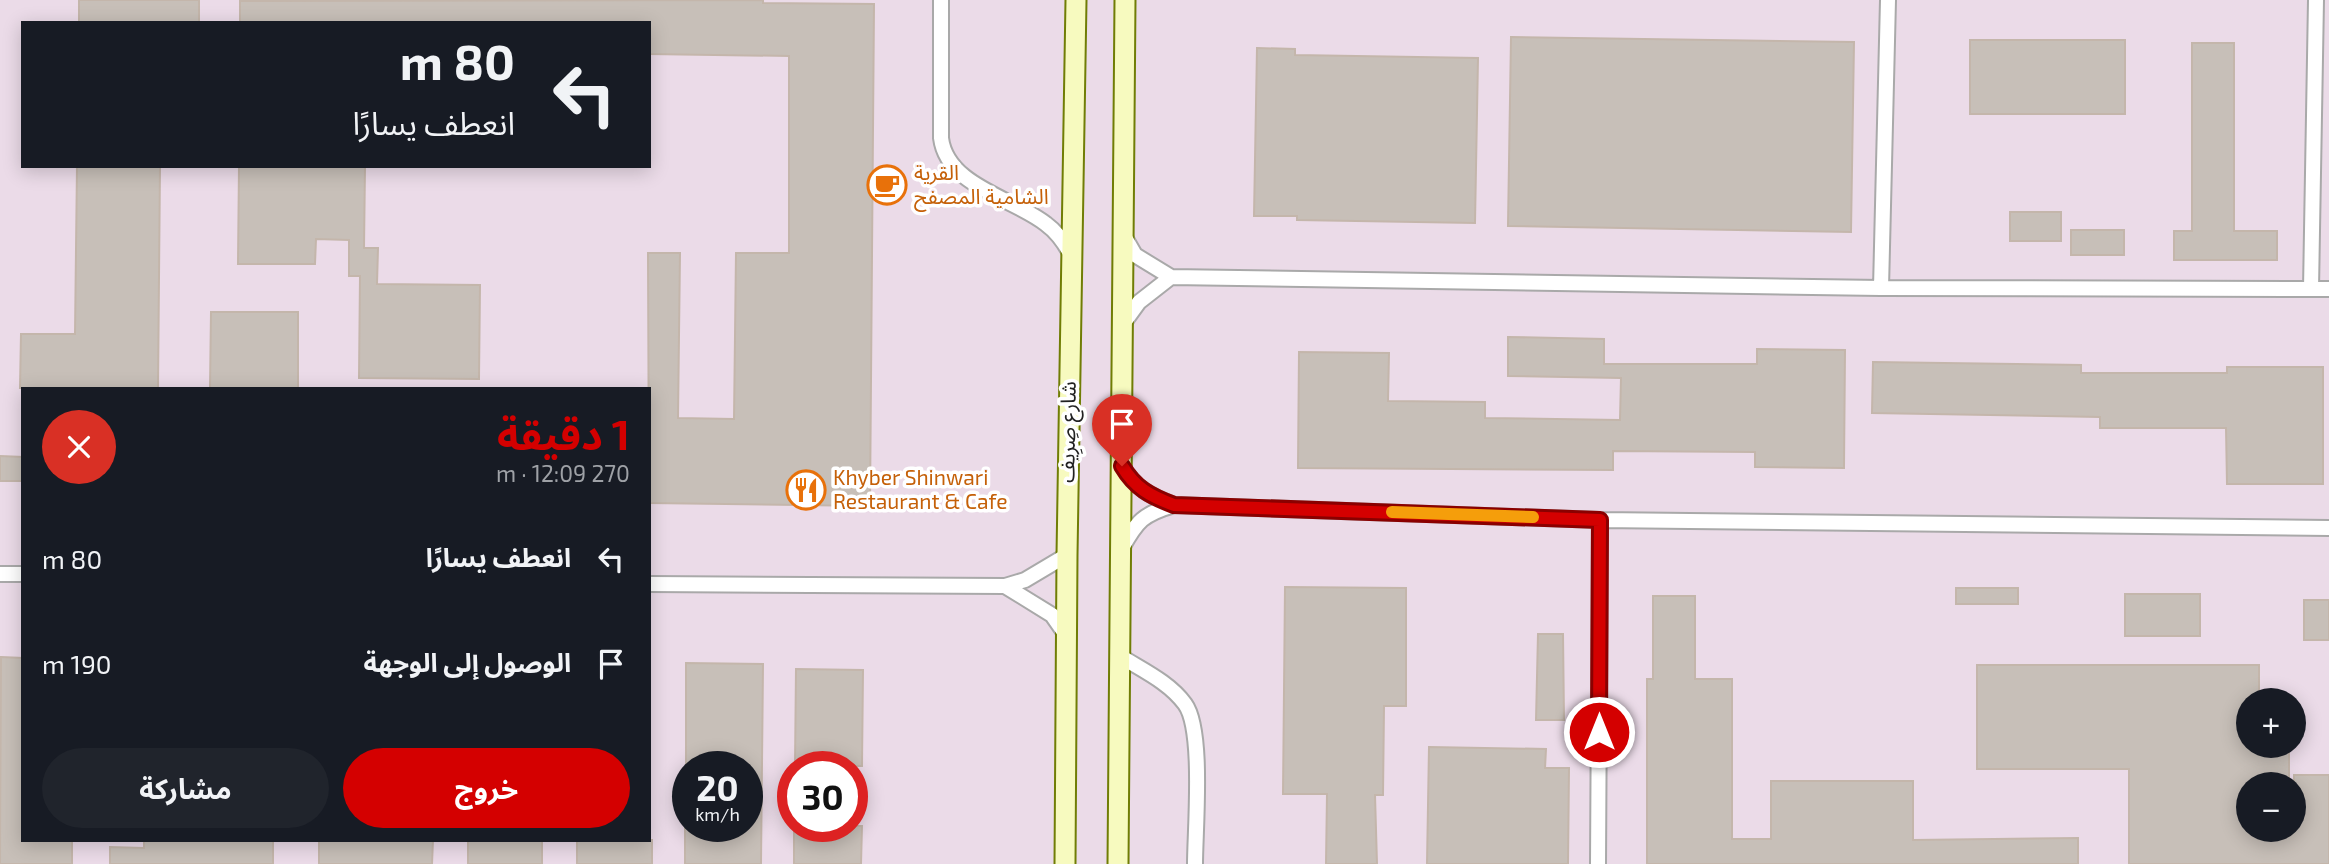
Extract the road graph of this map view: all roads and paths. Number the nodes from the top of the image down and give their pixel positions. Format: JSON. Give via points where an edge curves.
{"nodes":[{"id":1,"x":941,"y":0,"type":"edge"},
{"id":2,"x":1076,"y":0,"type":"edge"},
{"id":3,"x":1125,"y":0,"type":"edge"},
{"id":4,"x":1888,"y":0,"type":"edge"},
{"id":5,"x":2316,"y":0,"type":"edge"},
{"id":6,"x":1123,"y":234,"type":"junction"},
{"id":7,"x":1070,"y":253,"type":"junction"},
{"id":8,"x":1171,"y":277,"type":"junction"},
{"id":9,"x":1881,"y":288,"type":"junction"},
{"id":10,"x":2311,"y":289,"type":"junction"},
{"id":11,"x":2329,"y":289,"type":"edge"},
{"id":12,"x":1123,"y":324,"type":"junction"},
{"id":13,"x":1122,"y":466,"type":"junction"},
{"id":14,"x":1174,"y":505,"type":"junction"},
{"id":15,"x":1600,"y":520,"type":"junction"},
{"id":16,"x":2329,"y":528,"type":"edge"},
{"id":17,"x":1121,"y":551,"type":"junction"},
{"id":18,"x":1067,"y":555,"type":"junction"},
{"id":19,"x":0,"y":574,"type":"edge"},
{"id":20,"x":21,"y":574,"type":"edge"},
{"id":21,"x":651,"y":584,"type":"edge"},
{"id":22,"x":1005,"y":586,"type":"junction"},
{"id":23,"x":1066,"y":635,"type":"junction"},
{"id":24,"x":1120,"y":656,"type":"junction"},
{"id":25,"x":1065,"y":864,"type":"edge"},
{"id":26,"x":1118,"y":864,"type":"edge"},
{"id":27,"x":1195,"y":864,"type":"edge"},
{"id":28,"x":1598,"y":864,"type":"edge"}],
"edges":[{"from":1,"to":7,"type":"street","via":[[941,138],[947,159],[962,175],[1045,223]]},
{"from":2,"to":7,"type":"main road","name":"شارع صِرِيف"},
{"from":3,"to":6,"type":"main road"},
{"from":4,"to":9,"type":"street"},
{"from":5,"to":10,"type":"street"},
{"from":6,"to":8,"type":"street","via":[[1135,254]]},
{"from":6,"to":12,"type":"main road"},
{"from":7,"to":18,"type":"main road","name":"شارع صِرِيف"},
{"from":8,"to":9,"type":"street"},
{"from":8,"to":12,"type":"street","via":[[1139,302]]},
{"from":9,"to":10,"type":"street"},
{"from":10,"to":11,"type":"street"},
{"from":12,"to":13,"type":"main road"},
{"from":13,"to":14,"type":"street","via":[[1141,489]]},
{"from":13,"to":17,"type":"main road"},
{"from":14,"to":15,"type":"street"},
{"from":14,"to":17,"type":"street","via":[[1136,522]]},
{"from":15,"to":16,"type":"street"},
{"from":15,"to":28,"type":"street"},
{"from":17,"to":24,"type":"main road"},
{"from":18,"to":22,"type":"street","via":[[1033,576]]},
{"from":18,"to":23,"type":"main road","name":"شارع صِرِيف"},
{"from":19,"to":20,"type":"street"},
{"from":21,"to":22,"type":"street"},
{"from":22,"to":23,"type":"street","via":[[1052,615]]},
{"from":23,"to":25,"type":"main road","name":"شارع صِرِيف"},
{"from":24,"to":26,"type":"main road"},
{"from":24,"to":27,"type":"street","via":[[1167,685],[1186,706],[1195,730]]}]}
